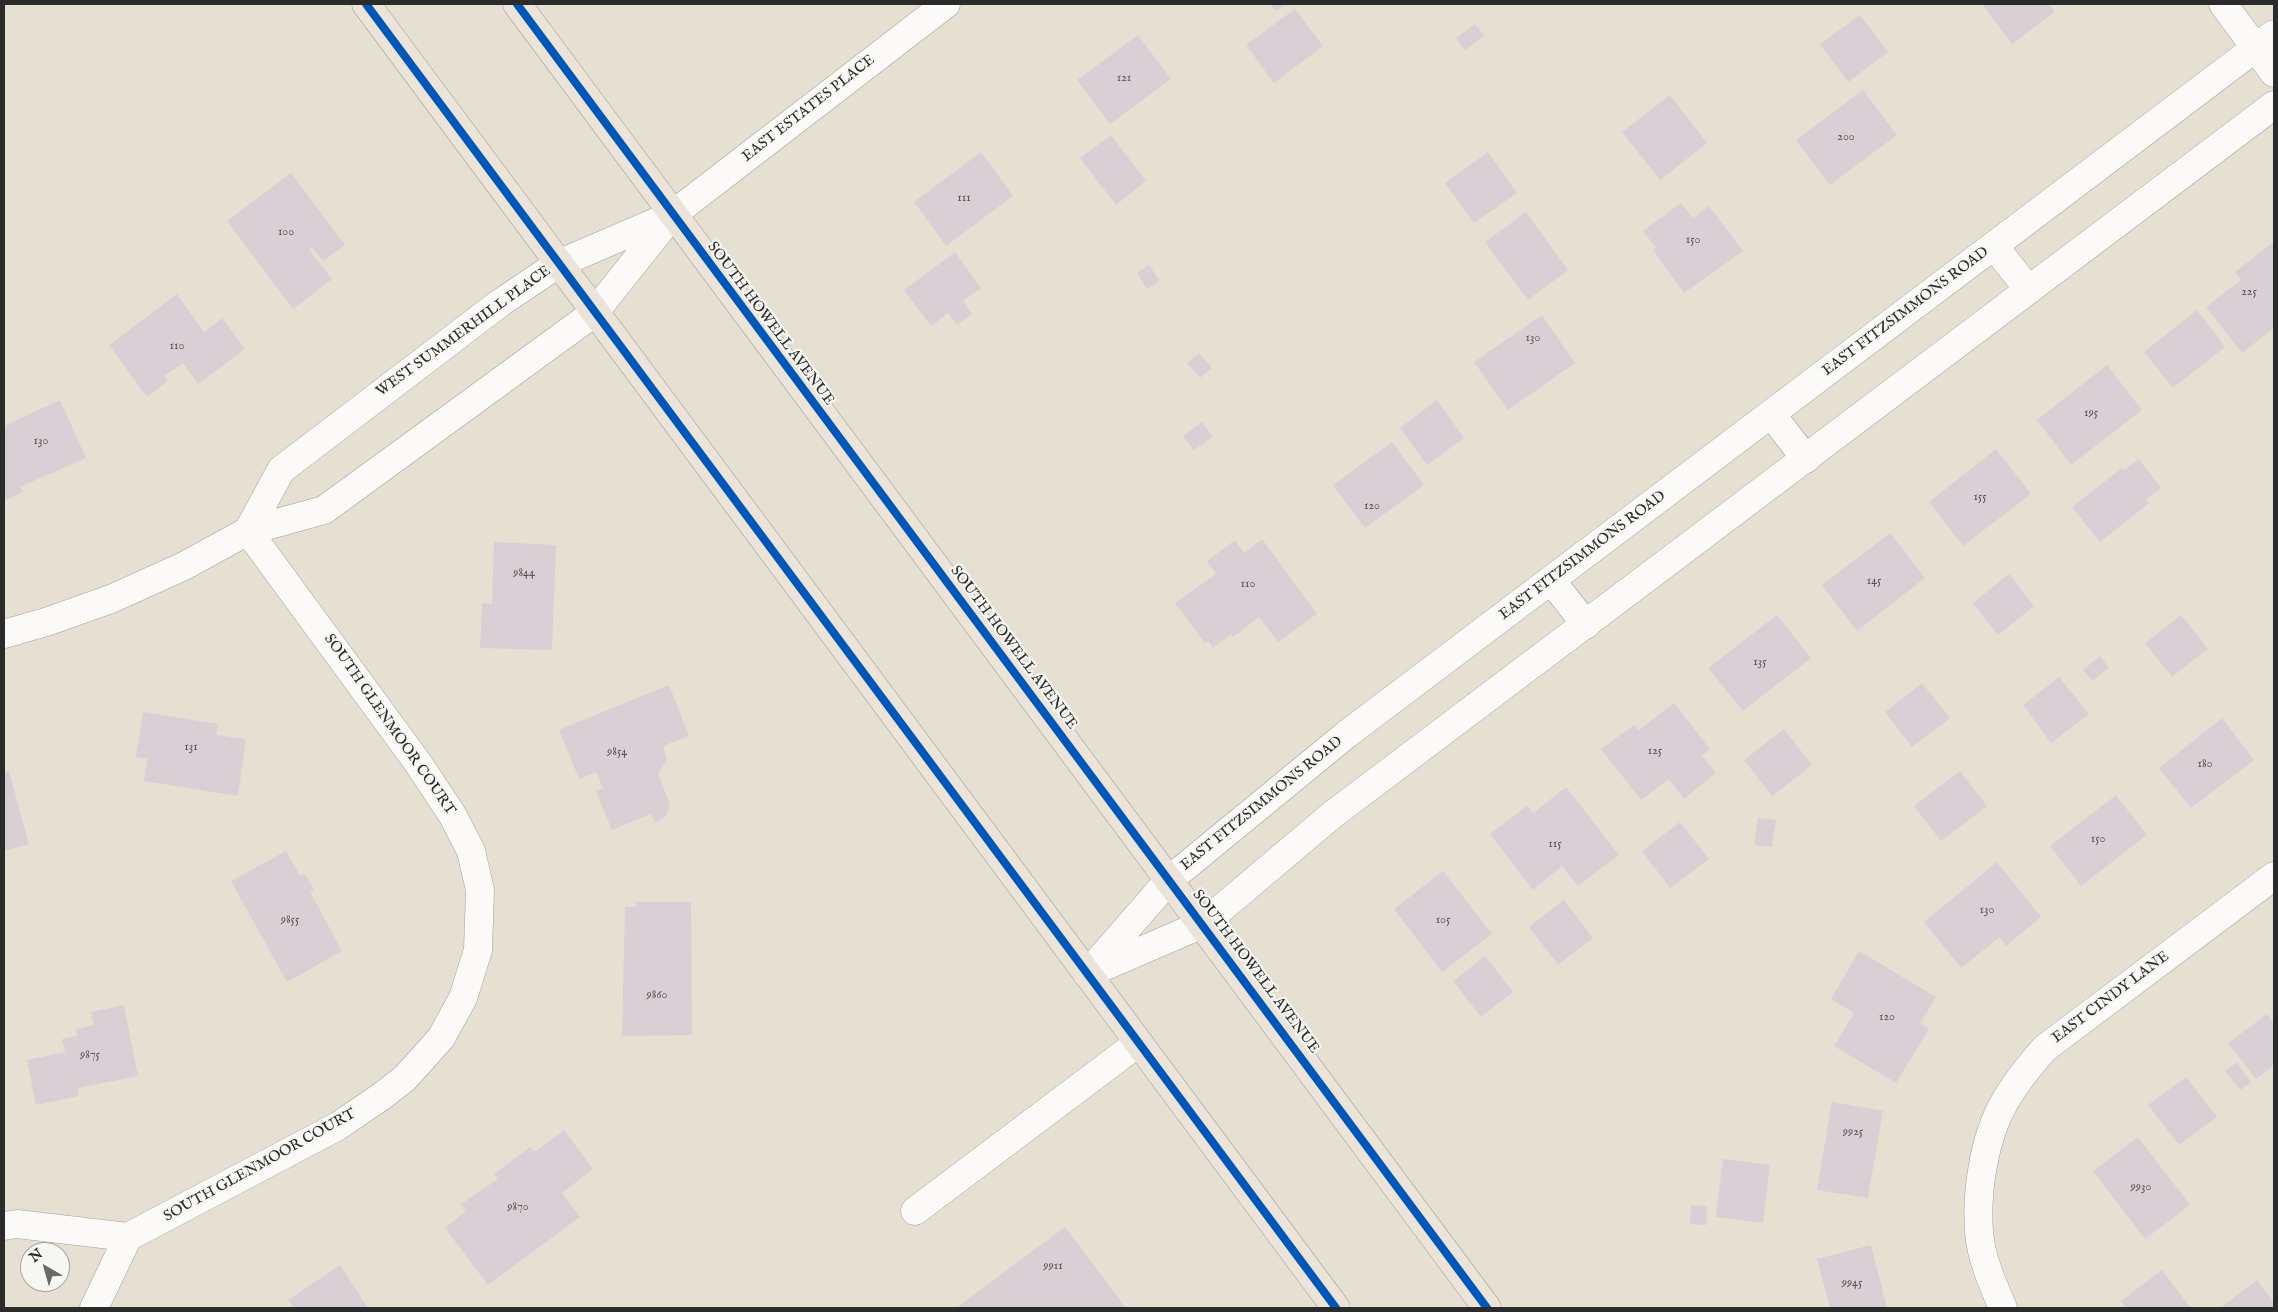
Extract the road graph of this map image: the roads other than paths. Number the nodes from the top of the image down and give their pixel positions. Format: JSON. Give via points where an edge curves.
{"nodes":[{"id":1,"x":366,"y":4,"type":"edge"},
{"id":2,"x":517,"y":4,"type":"edge"},
{"id":3,"x":946,"y":4,"type":"edge"},
{"id":4,"x":2223,"y":4,"type":"edge"},
{"id":5,"x":2265,"y":41,"type":"edge"},
{"id":6,"x":2274,"y":73,"type":"edge"},
{"id":7,"x":2274,"y":105,"type":"edge"},
{"id":8,"x":672,"y":215,"type":"junction"},
{"id":9,"x":1994,"y":246,"type":"junction"},
{"id":10,"x":558,"y":264,"type":"junction"},
{"id":11,"x":2029,"y":290,"type":"junction"},
{"id":12,"x":594,"y":313,"type":"junction"},
{"id":13,"x":1771,"y":414,"type":"junction"},
{"id":14,"x":1806,"y":459,"type":"junction"},
{"id":15,"x":248,"y":530,"type":"junction"},
{"id":16,"x":1550,"y":580,"type":"junction"},
{"id":17,"x":1586,"y":625,"type":"junction"},
{"id":18,"x":4,"y":634,"type":"edge"},
{"id":19,"x":2274,"y":876,"type":"edge"},
{"id":20,"x":1169,"y":880,"type":"junction"},
{"id":21,"x":1203,"y":924,"type":"junction"},
{"id":22,"x":1087,"y":974,"type":"junction"},
{"id":23,"x":1138,"y":1044,"type":"junction"},
{"id":24,"x":915,"y":1211,"type":"dead end"},
{"id":25,"x":4,"y":1226,"type":"edge"},
{"id":26,"x":128,"y":1237,"type":"junction"},
{"id":27,"x":94,"y":1308,"type":"edge"},
{"id":28,"x":1336,"y":1308,"type":"edge"},
{"id":29,"x":1488,"y":1308,"type":"edge"},
{"id":30,"x":2003,"y":1308,"type":"edge"}],
"edges":[{"from":1,"to":10,"type":"main road"},
{"from":2,"to":8,"type":"main road","name":"SOUTH HOWELL AVENUE"},
{"from":3,"to":8,"type":"street","name":"EAST ESTATES PLACE"},
{"from":4,"to":5,"type":"street"},
{"from":5,"to":6,"type":"street"},
{"from":5,"to":9,"type":"street","name":"EAST FITZSIMMONS ROAD"},
{"from":7,"to":11,"type":"street"},
{"from":8,"to":10,"type":"street","name":"WEST SUMMERHILL PLACE"},
{"from":8,"to":12,"type":"street"},
{"from":8,"to":20,"type":"main road","name":"SOUTH HOWELL AVENUE"},
{"from":9,"to":11,"type":"street"},
{"from":9,"to":13,"type":"street","name":"EAST FITZSIMMONS ROAD"},
{"from":10,"to":12,"type":"main road"},
{"from":10,"to":15,"type":"street","name":"WEST SUMMERHILL PLACE","via":[[500,303],[281,470]]},
{"from":11,"to":14,"type":"street"},
{"from":12,"to":15,"type":"street","via":[[324,510]]},
{"from":12,"to":22,"type":"main road"},
{"from":13,"to":14,"type":"street"},
{"from":13,"to":16,"type":"street","name":"EAST FITZSIMMONS ROAD"},
{"from":14,"to":17,"type":"street"},
{"from":15,"to":18,"type":"street","via":[[184,566],[111,599]]},
{"from":15,"to":26,"type":"street","name":"SOUTH GLENMOOR COURT","via":[[453,816],[471,851],[480,890],[478,950],[463,998],[441,1038],[405,1078],[338,1126]]},
{"from":16,"to":17,"type":"street"},
{"from":16,"to":20,"type":"street","name":"EAST FITZSIMMONS ROAD","via":[[1347,734]]},
{"from":17,"to":21,"type":"street","via":[[1332,815]]},
{"from":19,"to":30,"type":"street","name":"EAST CINDY LANE","via":[[2045,1048],[2003,1104],[1986,1152],[1980,1188],[1979,1234],[1990,1278]]},
{"from":20,"to":21,"type":"main road","name":"SOUTH HOWELL AVENUE"},
{"from":20,"to":22,"type":"street","name":"EAST FITZSIMMONS ROAD"},
{"from":21,"to":22,"type":"street"},
{"from":21,"to":29,"type":"main road","name":"SOUTH HOWELL AVENUE"},
{"from":22,"to":23,"type":"main road"},
{"from":23,"to":24,"type":"street"},
{"from":23,"to":28,"type":"main road"},
{"from":25,"to":26,"type":"street","via":[[17,1224]]},
{"from":26,"to":27,"type":"street"}]}
